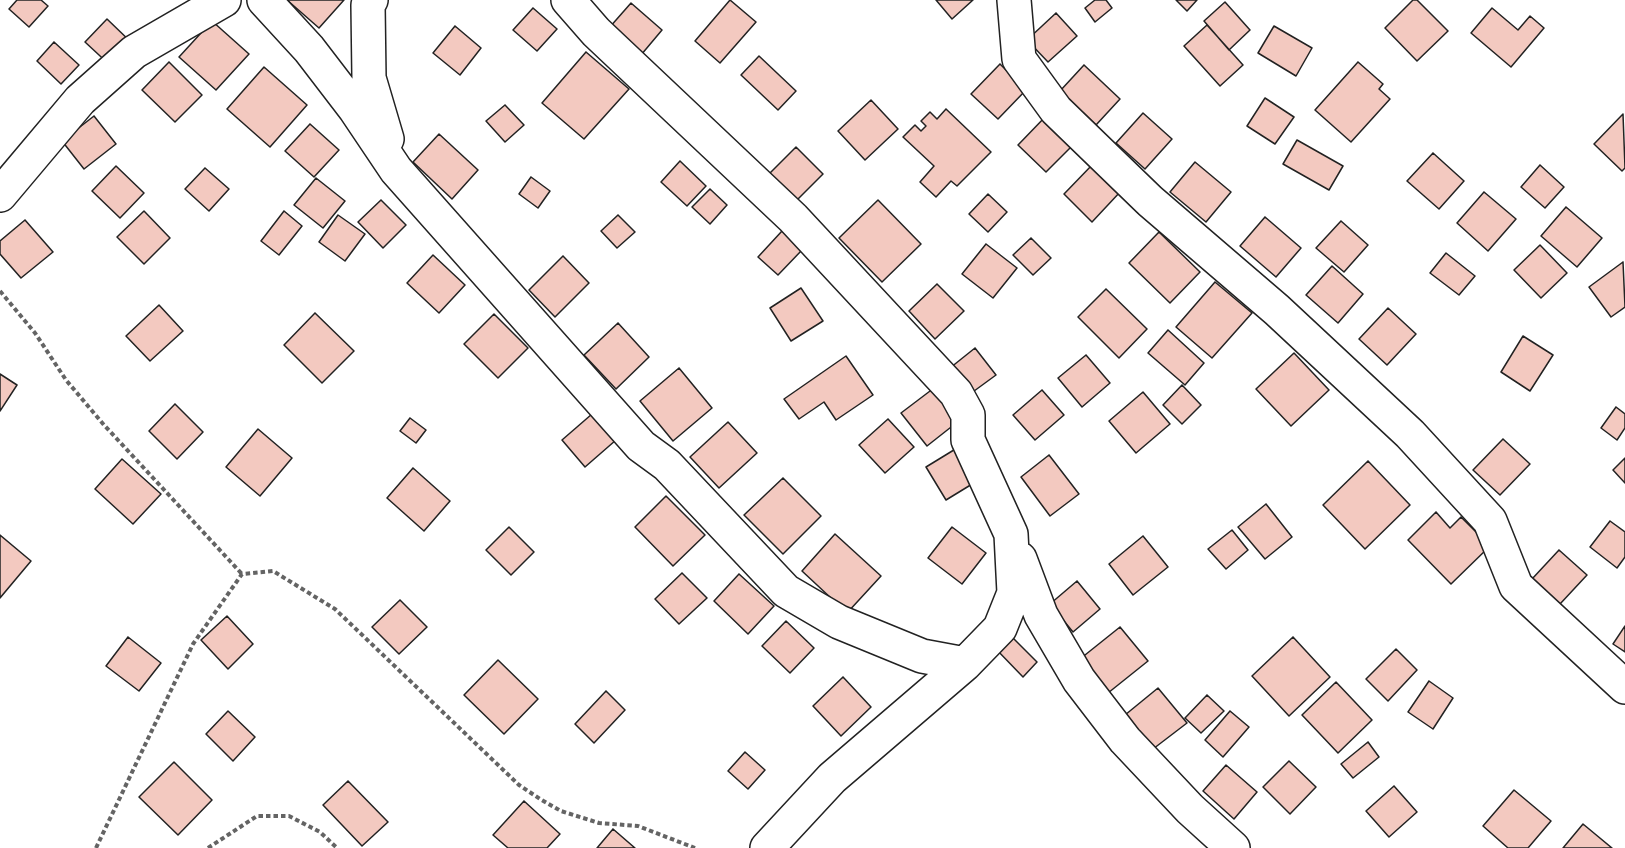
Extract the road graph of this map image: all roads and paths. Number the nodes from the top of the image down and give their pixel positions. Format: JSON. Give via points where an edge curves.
{"nodes":[{"id":1,"x":224,"y":0,"type":"edge"},
{"id":2,"x":264,"y":0,"type":"edge"},
{"id":3,"x":371,"y":0,"type":"edge"},
{"id":4,"x":568,"y":0,"type":"edge"},
{"id":5,"x":1014,"y":0,"type":"edge"},
{"id":6,"x":396,"y":170,"type":"junction"},
{"id":7,"x":0,"y":195,"type":"edge"},
{"id":8,"x":0,"y":291,"type":"edge"},
{"id":9,"x":1011,"y":534,"type":"junction"},
{"id":10,"x":242,"y":574,"type":"junction"},
{"id":11,"x":965,"y":664,"type":"junction"},
{"id":12,"x":1625,"y":687,"type":"edge"},
{"id":13,"x":96,"y":848,"type":"edge"},
{"id":14,"x":208,"y":848,"type":"edge"},
{"id":15,"x":337,"y":848,"type":"edge"},
{"id":16,"x":695,"y":848,"type":"edge"},
{"id":17,"x":767,"y":848,"type":"edge"},
{"id":18,"x":1233,"y":848,"type":"edge"}],
"edges":[{"from":1,"to":7,"type":"street","via":[[134,52],[80,100]]},
{"from":2,"to":6,"type":"street","via":[[309,49]]},
{"from":3,"to":6,"type":"street","via":[[369,78]]},
{"from":4,"to":9,"type":"street","via":[[596,32],[793,218],[956,393],[968,415],[968,440]]},
{"from":5,"to":12,"type":"street","via":[[1019,59],[1056,110],[1150,201],[1277,310],[1410,434],[1490,522],[1516,586]]},
{"from":6,"to":11,"type":"street","via":[[641,446],[667,465],[786,591],[839,622],[922,656]]},
{"from":8,"to":10,"type":"path","via":[[82,398]]},
{"from":9,"to":11,"type":"street","via":[[1014,593],[1000,628]]},
{"from":9,"to":18,"type":"street","via":[[1041,615],[1079,680],[1125,740]]},
{"from":10,"to":13,"type":"path","via":[[193,644]]},
{"from":10,"to":16,"type":"path","via":[[273,571],[335,609],[519,785],[540,799],[561,811],[599,823],[638,826]]},
{"from":11,"to":17,"type":"street","via":[[832,778]]},
{"from":14,"to":15,"type":"path","via":[[257,816],[289,816],[320,832]]}]}
